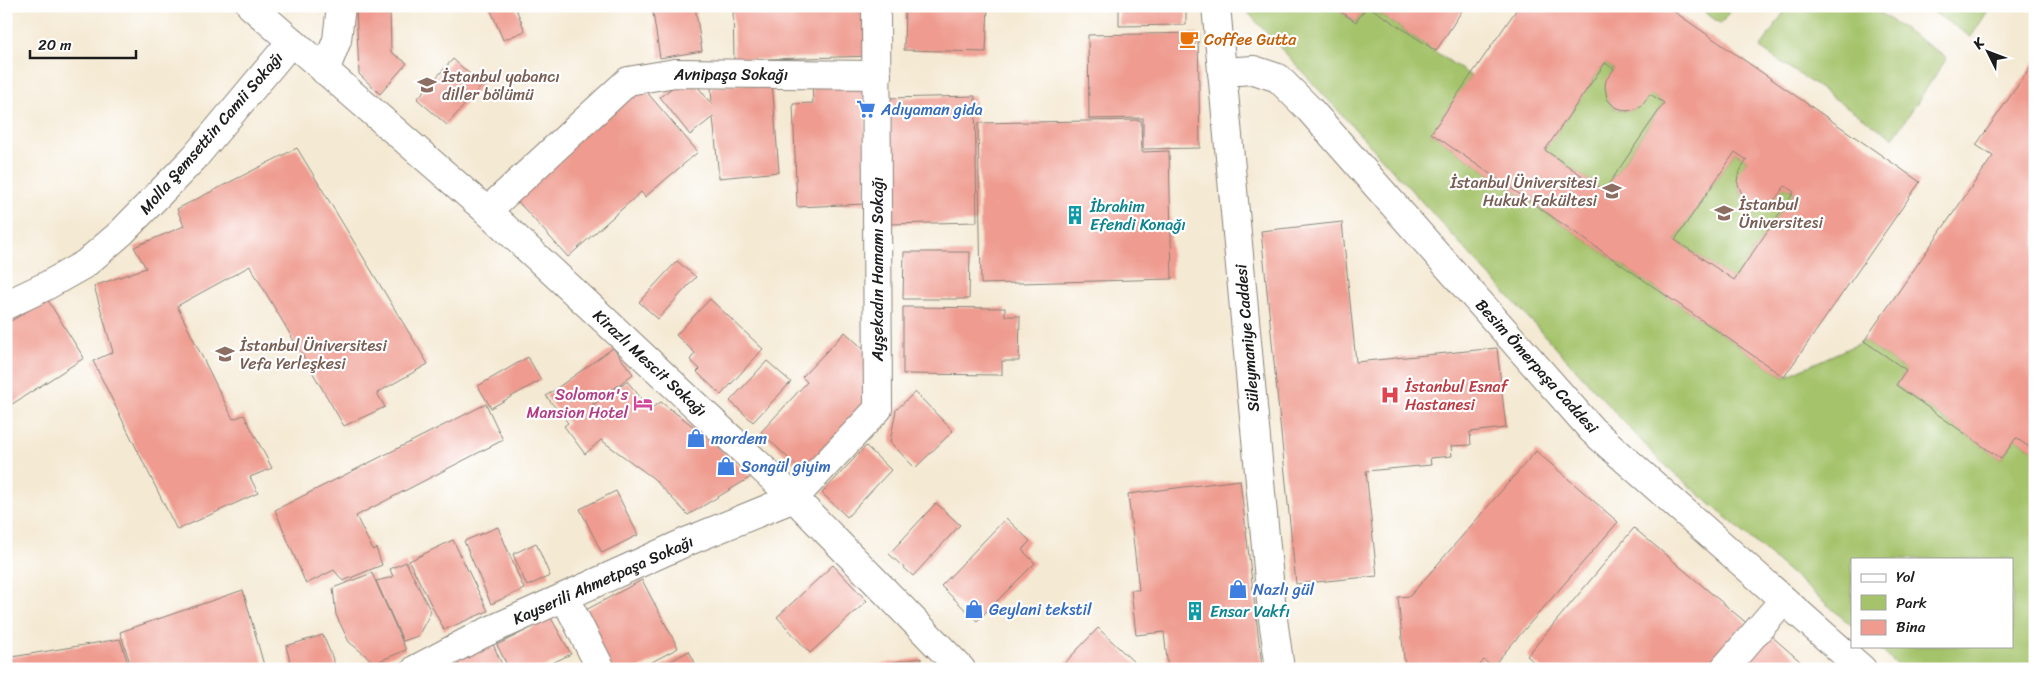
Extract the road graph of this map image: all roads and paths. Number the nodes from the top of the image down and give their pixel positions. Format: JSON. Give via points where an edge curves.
{"nodes":[{"id":1,"x":251,"y":6,"type":"edge"},
{"id":2,"x":341,"y":6,"type":"edge"},
{"id":3,"x":876,"y":6,"type":"edge"},
{"id":4,"x":1216,"y":6,"type":"edge"},
{"id":5,"x":292,"y":42,"type":"junction"},
{"id":6,"x":325,"y":72,"type":"junction"},
{"id":7,"x":1222,"y":72,"type":"junction"},
{"id":8,"x":877,"y":75,"type":"junction"},
{"id":9,"x":487,"y":211,"type":"junction"},
{"id":10,"x":6,"y":306,"type":"edge"},
{"id":11,"x":794,"y":498,"type":"junction"},
{"id":12,"x":565,"y":598,"type":"junction"},
{"id":13,"x":1784,"y":600,"type":"junction"},
{"id":14,"x":416,"y":669,"type":"edge"},
{"id":15,"x":601,"y":669,"type":"edge"},
{"id":16,"x":961,"y":669,"type":"edge"},
{"id":17,"x":1280,"y":669,"type":"edge"},
{"id":18,"x":1724,"y":669,"type":"edge"},
{"id":19,"x":1862,"y":669,"type":"edge"}],
"edges":[{"from":1,"to":5,"type":"street","name":"Kirazlı Mescit Sokağı"},
{"from":2,"to":6,"type":"street","via":[[337,40]]},
{"from":3,"to":8,"type":"street","name":"Ayşekadın Hamamı Sokağı"},
{"from":4,"to":7,"type":"street","name":"Süleymaniye Caddesi"},
{"from":5,"to":6,"type":"street","name":"Kirazlı Mescit Sokağı"},
{"from":5,"to":10,"type":"street","name":"Molla Şemsettin Camii Sokağı","via":[[194,158],[121,233],[85,264]]},
{"from":6,"to":9,"type":"street","name":"Kirazlı Mescit Sokağı"},
{"from":7,"to":13,"type":"street","name":"Besim Ömerpaşa Caddesi","via":[[1254,70],[1278,78],[1592,430]]},
{"from":7,"to":17,"type":"street","name":"Süleymaniye Caddesi"},
{"from":8,"to":9,"type":"street","name":"Avnipaşa Sokağı","via":[[675,73],[628,81]]},
{"from":8,"to":11,"type":"street","name":"Ayşekadın Hamamı Sokağı","via":[[878,409]]},
{"from":9,"to":11,"type":"street","name":"Kirazlı Mescit Sokağı"},
{"from":11,"to":12,"type":"street","name":"Kayserili Ahmetpaşa Sokağı","via":[[686,542]]},
{"from":11,"to":16,"type":"street","name":"Kirazlı Mescit Sokağı"},
{"from":12,"to":14,"type":"street","name":"Kayserili Ahmetpaşa Sokağı","via":[[480,635]]},
{"from":12,"to":15,"type":"street"},
{"from":13,"to":18,"type":"street"},
{"from":13,"to":19,"type":"street","name":"Besim Ömerpaşa Caddesi"}]}
